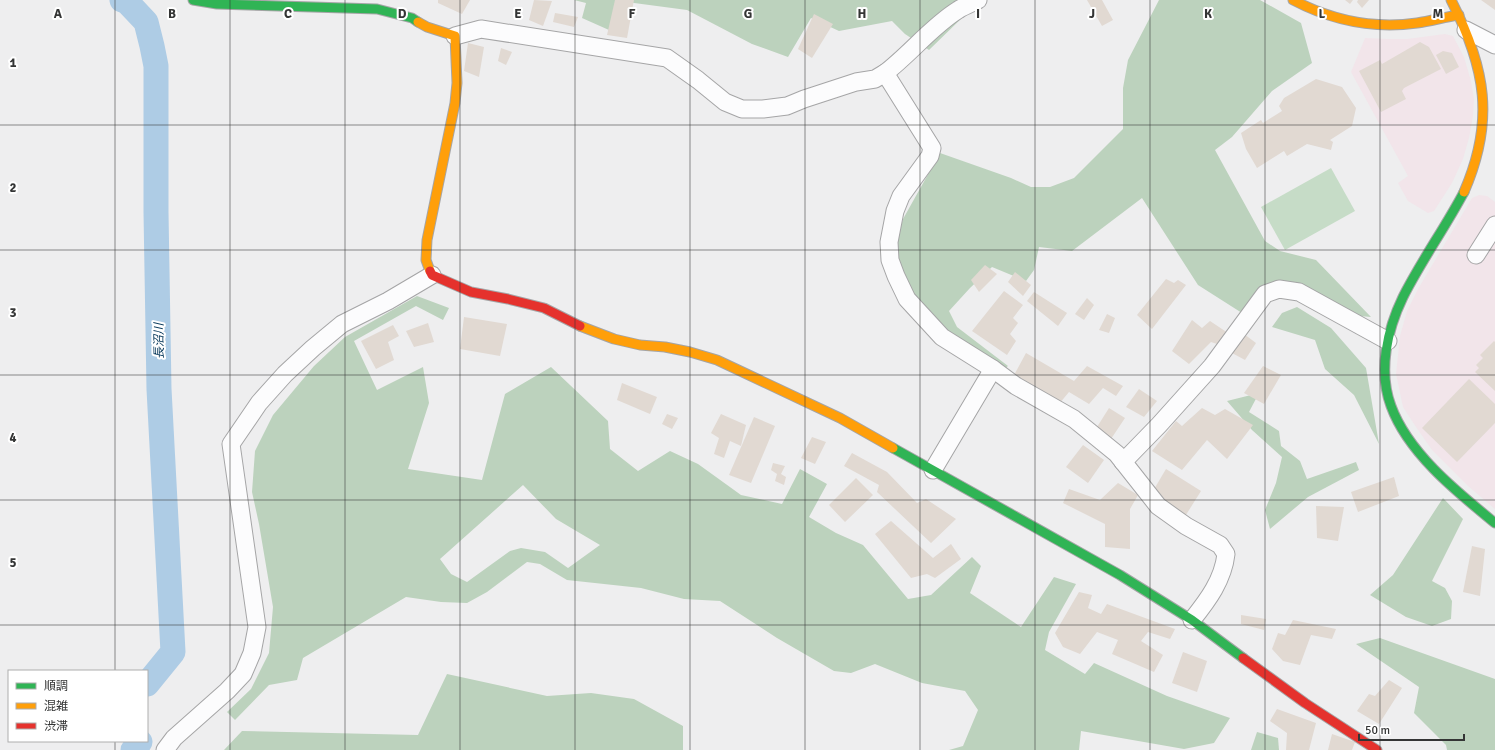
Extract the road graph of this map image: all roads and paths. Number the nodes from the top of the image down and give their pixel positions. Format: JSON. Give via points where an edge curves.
{"nodes":[{"id":1,"x":193,"y":0,"type":"edge"},
{"id":2,"x":978,"y":0,"type":"edge"},
{"id":3,"x":1293,"y":0,"type":"edge"},
{"id":4,"x":1451,"y":0,"type":"edge"},
{"id":5,"x":1462,"y":22,"type":"junction"},
{"id":6,"x":455,"y":36,"type":"junction"},
{"id":7,"x":1495,"y":45,"type":"edge"},
{"id":8,"x":885,"y":73,"type":"junction"},
{"id":9,"x":1495,"y":225,"type":"edge"},
{"id":10,"x":1476,"y":255,"type":"dead end"},
{"id":11,"x":432,"y":275,"type":"junction"},
{"id":12,"x":1388,"y":341,"type":"junction"},
{"id":13,"x":993,"y":369,"type":"junction"},
{"id":14,"x":1123,"y":462,"type":"junction"},
{"id":15,"x":932,"y":470,"type":"junction"},
{"id":16,"x":1495,"y":523,"type":"edge"},
{"id":17,"x":1192,"y":620,"type":"junction"},
{"id":18,"x":165,"y":750,"type":"edge"},
{"id":19,"x":1377,"y":750,"type":"edge"}],
"edges":[{"from":1,"to":6,"type":"street","via":[[217,4],[376,9],[412,18],[427,27]]},
{"from":2,"to":8,"type":"street","via":[[958,10]]},
{"from":3,"to":5,"type":"street","via":[[1323,14],[1366,23],[1391,25]]},
{"from":4,"to":5,"type":"street"},
{"from":5,"to":7,"type":"street"},
{"from":5,"to":12,"type":"street","via":[[1481,69],[1485,92],[1486,113],[1482,149],[1451,214],[1407,287]]},
{"from":6,"to":8,"type":"street","via":[[481,29],[667,58],[725,102],[742,109],[787,106],[856,82],[875,79]]},
{"from":6,"to":11,"type":"street","via":[[455,103],[426,240],[426,260]]},
{"from":8,"to":13,"type":"street","via":[[932,148],[930,156],[901,196],[895,210],[889,242],[890,260],[907,299],[942,337]]},
{"from":9,"to":10,"type":"street"},
{"from":11,"to":15,"type":"street","via":[[472,292],[544,308],[575,324],[614,339],[690,352],[716,360],[840,418]]},
{"from":11,"to":18,"type":"street","via":[[342,324],[319,343],[285,374],[259,403],[231,444],[257,627],[252,653],[243,674],[174,738]]},
{"from":12,"to":14,"type":"street","via":[[1299,292],[1279,289],[1265,294],[1212,366]]},
{"from":12,"to":16,"type":"street","via":[[1386,387],[1395,415],[1406,436],[1421,455]]},
{"from":13,"to":14,"type":"street","via":[[1016,386],[1074,419],[1117,454]]},
{"from":13,"to":15,"type":"street"},
{"from":14,"to":17,"type":"street","via":[[1158,506],[1186,526],[1220,545],[1226,554],[1222,572],[1212,595]]},
{"from":15,"to":17,"type":"street","via":[[1120,575]]},
{"from":17,"to":19,"type":"street","via":[[1305,703]]}]}
